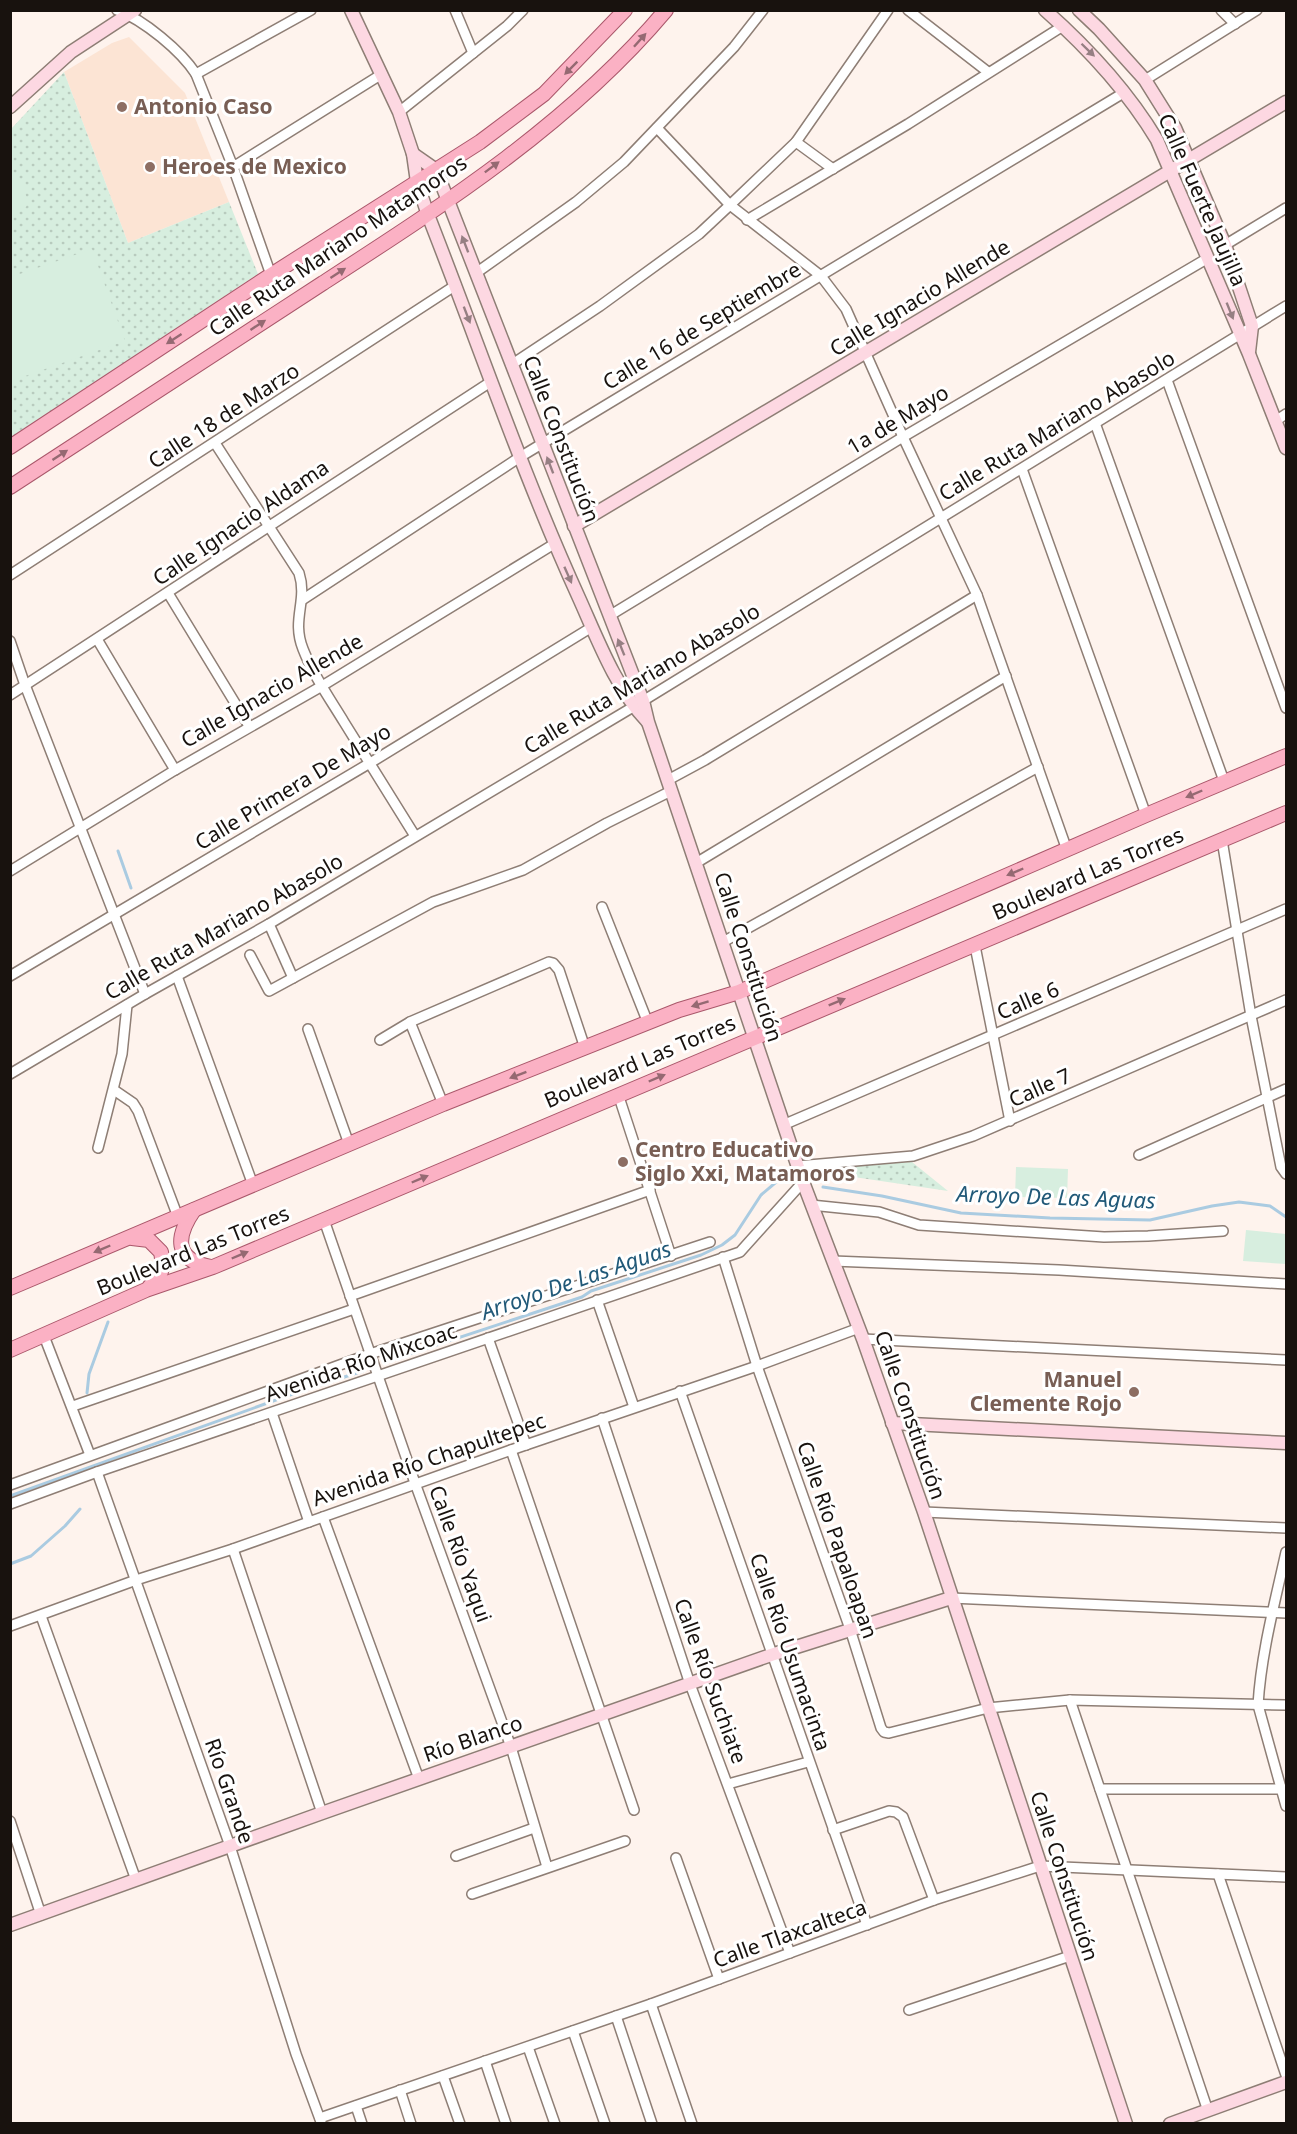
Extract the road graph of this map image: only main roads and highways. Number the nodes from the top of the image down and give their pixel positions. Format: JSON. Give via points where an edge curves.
{"nodes":[{"id":1,"x":351,"y":10,"type":"edge"},
{"id":2,"x":625,"y":10,"type":"edge"},
{"id":3,"x":666,"y":10,"type":"edge"},
{"id":4,"x":1045,"y":10,"type":"edge"},
{"id":5,"x":1079,"y":10,"type":"edge"},
{"id":6,"x":127,"y":12,"type":"edge"},
{"id":7,"x":1287,"y":102,"type":"edge"},
{"id":8,"x":10,"y":107,"type":"edge"},
{"id":9,"x":413,"y":154,"type":"junction"},
{"id":10,"x":1189,"y":160,"type":"junction"},
{"id":11,"x":436,"y":170,"type":"junction"},
{"id":12,"x":1170,"y":171,"type":"junction"},
{"id":13,"x":417,"y":182,"type":"junction"},
{"id":14,"x":448,"y":200,"type":"junction"},
{"id":15,"x":428,"y":214,"type":"junction"},
{"id":16,"x":1249,"y":354,"type":"junction"},
{"id":17,"x":1282,"y":417,"type":"edge"},
{"id":18,"x":10,"y":447,"type":"edge"},
{"id":19,"x":1287,"y":448,"type":"edge"},
{"id":20,"x":10,"y":486,"type":"edge"},
{"id":21,"x":573,"y":526,"type":"junction"},
{"id":22,"x":638,"y":704,"type":"junction"},
{"id":23,"x":1287,"y":756,"type":"edge"},
{"id":24,"x":1287,"y":813,"type":"edge"},
{"id":25,"x":739,"y":992,"type":"junction"},
{"id":26,"x":753,"y":1037,"type":"junction"},
{"id":27,"x":194,"y":1210,"type":"junction"},
{"id":28,"x":129,"y":1238,"type":"junction"},
{"id":29,"x":213,"y":1267,"type":"junction"},
{"id":30,"x":10,"y":1288,"type":"edge"},
{"id":31,"x":146,"y":1290,"type":"junction"},
{"id":32,"x":10,"y":1350,"type":"edge"},
{"id":33,"x":892,"y":1423,"type":"junction"},
{"id":34,"x":1287,"y":1443,"type":"edge"},
{"id":35,"x":951,"y":1598,"type":"junction"},
{"id":36,"x":10,"y":1925,"type":"edge"},
{"id":37,"x":1287,"y":2082,"type":"edge"},
{"id":38,"x":1126,"y":2124,"type":"edge"},
{"id":39,"x":1170,"y":2124,"type":"edge"}],
"edges":[{"from":1,"to":9,"type":"main road","name":"Calle Constitución","via":[[399,112]]},
{"from":2,"to":11,"type":"main road","name":"Calle Ruta Mariano Matamoros","one_way":true,"via":[[544,94]]},
{"from":14,"to":3,"type":"main road","name":"Calle Ruta Mariano Matamoros","one_way":true,"via":[[574,106]]},
{"from":4,"to":12,"type":"main road","name":"Calle Fuerte Jaujilla","one_way":true,"via":[[1096,58],[1139,110]]},
{"from":5,"to":10,"type":"main road","name":"Calle Fuerte Jaujilla","via":[[1145,80]]},
{"from":6,"to":8,"type":"main road","via":[[71,52]]},
{"from":7,"to":10,"type":"main road","name":"Calle Ignacio Allende"},
{"from":9,"to":11,"type":"main road"},
{"from":9,"to":13,"type":"main road","name":"Calle Constitución"},
{"from":10,"to":12,"type":"main road","name":"Calle Ignacio Allende"},
{"from":10,"to":16,"type":"main road","name":"Calle Fuerte Jaujilla","via":[[1225,246],[1251,326]]},
{"from":11,"to":13,"type":"main road","name":"Calle Ruta Mariano Matamoros"},
{"from":11,"to":14,"type":"main road","name":"Calle Constitución"},
{"from":12,"to":16,"type":"main road","name":"Calle Fuerte Jaujilla","one_way":true},
{"from":12,"to":21,"type":"main road","name":"Calle Ignacio Allende"},
{"from":13,"to":15,"type":"main road","name":"Calle Constitución"},
{"from":13,"to":18,"type":"main road","name":"Calle Ruta Mariano Matamoros","one_way":true},
{"from":14,"to":15,"type":"main road","name":"Calle Ruta Mariano Matamoros"},
{"from":21,"to":14,"type":"main road","name":"Calle Constitución","one_way":true},
{"from":20,"to":15,"type":"main road","name":"Calle Ruta Mariano Matamoros","one_way":true},
{"from":15,"to":22,"type":"main road","name":"Calle Constitución","one_way":true,"via":[[554,544],[592,627]]},
{"from":16,"to":17,"type":"main road","name":"Calle Fuerte Jaujilla"},
{"from":17,"to":19,"type":"main road","name":"Calle Fuerte Jaujilla"},
{"from":22,"to":21,"type":"main road","name":"Calle Constitución","one_way":true},
{"from":22,"to":25,"type":"main road","name":"Calle Constitución","via":[[648,722]]},
{"from":23,"to":25,"type":"main road","name":"Boulevard Las Torres","one_way":true},
{"from":26,"to":24,"type":"main road","name":"Boulevard Las Torres","one_way":true},
{"from":25,"to":26,"type":"main road","name":"Calle Constitución"},
{"from":25,"to":27,"type":"main road","name":"Boulevard Las Torres","one_way":true,"via":[[648,1023],[443,1104]]},
{"from":29,"to":26,"type":"main road","name":"Boulevard Las Torres","one_way":true},
{"from":26,"to":33,"type":"main road","name":"Calle Constitución"},
{"from":27,"to":28,"type":"main road","name":"Boulevard Las Torres"},
{"from":27,"to":29,"type":"main road","via":[[182,1231],[181,1245],[193,1262]]},
{"from":28,"to":30,"type":"main road","name":"Boulevard Las Torres","one_way":true},
{"from":28,"to":31,"type":"main road","via":[[149,1240],[161,1252],[162,1271]]},
{"from":29,"to":31,"type":"main road","name":"Boulevard Las Torres"},
{"from":31,"to":32,"type":"main road","name":"Boulevard Las Torres"},
{"from":33,"to":34,"type":"main road"},
{"from":33,"to":35,"type":"main road","name":"Calle Constitución"},
{"from":35,"to":36,"type":"main road","name":"Río Blanco","via":[[771,1655]]},
{"from":35,"to":38,"type":"main road","name":"Calle Constitución"},
{"from":37,"to":39,"type":"main road"}]}
